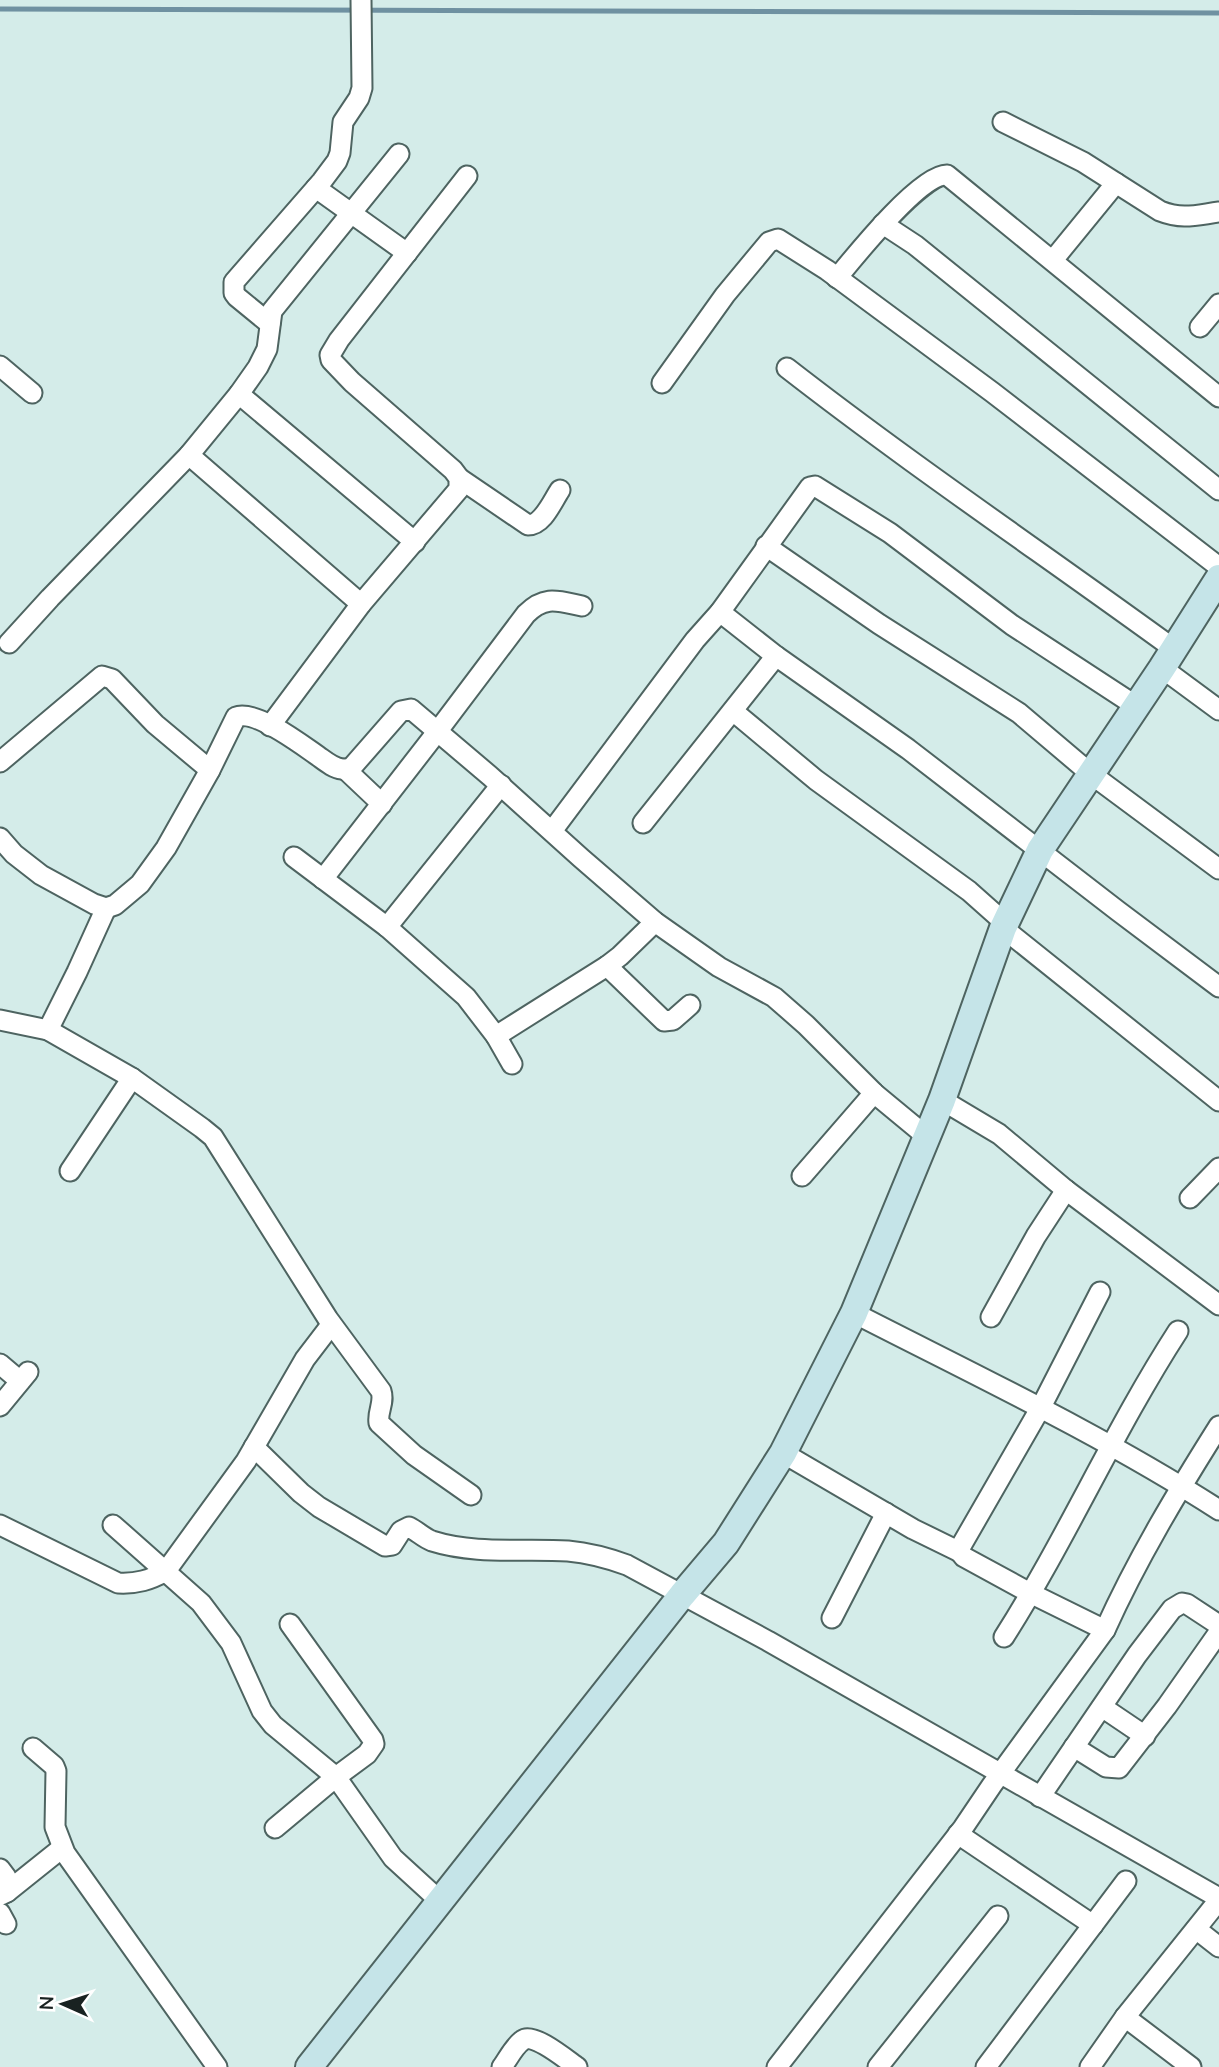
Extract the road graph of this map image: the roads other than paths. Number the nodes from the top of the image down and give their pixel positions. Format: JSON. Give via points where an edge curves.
{"nodes":[{"id":1,"x":361,"y":6,"type":"edge"},
{"id":2,"x":1003,"y":122,"type":"dead end"},
{"id":3,"x":399,"y":154,"type":"dead end"},
{"id":4,"x":467,"y":176,"type":"dead end"},
{"id":5,"x":1116,"y":183,"type":"junction"},
{"id":6,"x":316,"y":188,"type":"junction"},
{"id":7,"x":1219,"y":212,"type":"edge"},
{"id":8,"x":351,"y":213,"type":"junction"},
{"id":9,"x":883,"y":224,"type":"junction"},
{"id":10,"x":407,"y":253,"type":"junction"},
{"id":11,"x":1053,"y":260,"type":"junction"},
{"id":12,"x":837,"y":278,"type":"junction"},
{"id":13,"x":1219,"y":304,"type":"edge"},
{"id":14,"x":270,"y":324,"type":"junction"},
{"id":15,"x":1200,"y":327,"type":"dead end"},
{"id":16,"x":0,"y":366,"type":"edge"},
{"id":17,"x":787,"y":368,"type":"dead end"},
{"id":18,"x":662,"y":383,"type":"dead end"},
{"id":19,"x":32,"y":393,"type":"dead end"},
{"id":20,"x":239,"y":394,"type":"junction"},
{"id":21,"x":1219,"y":397,"type":"edge"},
{"id":22,"x":189,"y":455,"type":"junction"},
{"id":23,"x":459,"y":478,"type":"junction"},
{"id":24,"x":560,"y":490,"type":"dead end"},
{"id":25,"x":1219,"y":490,"type":"edge"},
{"id":26,"x":415,"y":542,"type":"junction"},
{"id":27,"x":766,"y":546,"type":"junction"},
{"id":28,"x":1219,"y":567,"type":"edge"},
{"id":29,"x":1219,"y":578,"type":"edge"},
{"id":30,"x":361,"y":604,"type":"junction"},
{"id":31,"x":582,"y":606,"type":"dead end"},
{"id":32,"x":720,"y":612,"type":"junction"},
{"id":33,"x":9,"y":643,"type":"dead end"},
{"id":34,"x":776,"y":656,"type":"junction"},
{"id":35,"x":1168,"y":658,"type":"junction"},
{"id":36,"x":1136,"y":706,"type":"junction"},
{"id":37,"x":1219,"y":710,"type":"edge"},
{"id":38,"x":733,"y":711,"type":"junction"},
{"id":39,"x":270,"y":726,"type":"junction"},
{"id":40,"x":438,"y":732,"type":"junction"},
{"id":41,"x":0,"y":762,"type":"edge"},
{"id":42,"x":345,"y":769,"type":"junction"},
{"id":43,"x":210,"y":770,"type":"junction"},
{"id":44,"x":1091,"y":774,"type":"junction"},
{"id":45,"x":501,"y":785,"type":"junction"},
{"id":46,"x":382,"y":804,"type":"junction"},
{"id":47,"x":643,"y":823,"type":"dead end"},
{"id":48,"x":552,"y":831,"type":"junction"},
{"id":49,"x":0,"y":838,"type":"edge"},
{"id":50,"x":1040,"y":850,"type":"junction"},
{"id":51,"x":294,"y":857,"type":"dead end"},
{"id":52,"x":1219,"y":869,"type":"edge"},
{"id":53,"x":324,"y":880,"type":"junction"},
{"id":54,"x":106,"y":908,"type":"junction"},
{"id":55,"x":656,"y":922,"type":"junction"},
{"id":56,"x":1004,"y":925,"type":"junction"},
{"id":57,"x":387,"y":927,"type":"junction"},
{"id":58,"x":607,"y":965,"type":"junction"},
{"id":59,"x":1219,"y":987,"type":"edge"},
{"id":60,"x":690,"y":1005,"type":"dead end"},
{"id":61,"x":0,"y":1020,"type":"edge"},
{"id":62,"x":48,"y":1030,"type":"junction"},
{"id":63,"x":496,"y":1037,"type":"junction"},
{"id":64,"x":512,"y":1064,"type":"dead end"},
{"id":65,"x":132,"y":1078,"type":"junction"},
{"id":66,"x":874,"y":1093,"type":"junction"},
{"id":67,"x":942,"y":1100,"type":"junction"},
{"id":68,"x":1219,"y":1101,"type":"edge"},
{"id":69,"x":926,"y":1136,"type":"junction"},
{"id":70,"x":1219,"y":1168,"type":"edge"},
{"id":71,"x":70,"y":1171,"type":"dead end"},
{"id":72,"x":802,"y":1176,"type":"dead end"},
{"id":73,"x":1066,"y":1190,"type":"junction"},
{"id":74,"x":1190,"y":1198,"type":"dead end"},
{"id":75,"x":1100,"y":1292,"type":"dead end"},
{"id":76,"x":1219,"y":1305,"type":"edge"},
{"id":77,"x":854,"y":1313,"type":"junction"},
{"id":78,"x":991,"y":1317,"type":"dead end"},
{"id":79,"x":331,"y":1325,"type":"junction"},
{"id":80,"x":1178,"y":1332,"type":"dead end"},
{"id":81,"x":0,"y":1364,"type":"edge"},
{"id":82,"x":0,"y":1406,"type":"edge"},
{"id":83,"x":1041,"y":1407,"type":"junction"},
{"id":84,"x":1219,"y":1426,"type":"edge"},
{"id":85,"x":1110,"y":1446,"type":"junction"},
{"id":86,"x":254,"y":1447,"type":"junction"},
{"id":87,"x":783,"y":1453,"type":"junction"},
{"id":88,"x":1181,"y":1486,"type":"junction"},
{"id":89,"x":471,"y":1495,"type":"dead end"},
{"id":90,"x":1219,"y":1510,"type":"edge"},
{"id":91,"x":886,"y":1513,"type":"junction"},
{"id":92,"x":0,"y":1525,"type":"edge"},
{"id":93,"x":113,"y":1525,"type":"dead end"},
{"id":94,"x":960,"y":1552,"type":"junction"},
{"id":95,"x":166,"y":1571,"type":"junction"},
{"id":96,"x":1032,"y":1594,"type":"junction"},
{"id":97,"x":682,"y":1595,"type":"junction"},
{"id":98,"x":832,"y":1618,"type":"dead end"},
{"id":99,"x":290,"y":1624,"type":"dead end"},
{"id":100,"x":1219,"y":1625,"type":"edge"},
{"id":101,"x":1105,"y":1630,"type":"junction"},
{"id":102,"x":1219,"y":1632,"type":"edge"},
{"id":103,"x":1004,"y":1637,"type":"dead end"},
{"id":104,"x":1101,"y":1707,"type":"junction"},
{"id":105,"x":1145,"y":1736,"type":"junction"},
{"id":106,"x":1074,"y":1747,"type":"junction"},
{"id":107,"x":33,"y":1748,"type":"dead end"},
{"id":108,"x":336,"y":1777,"type":"junction"},
{"id":109,"x":993,"y":1784,"type":"junction"},
{"id":110,"x":1040,"y":1797,"type":"junction"},
{"id":111,"x":275,"y":1828,"type":"dead end"},
{"id":112,"x":958,"y":1835,"type":"junction"},
{"id":113,"x":62,"y":1848,"type":"junction"},
{"id":114,"x":0,"y":1869,"type":"edge"},
{"id":115,"x":1126,"y":1881,"type":"dead end"},
{"id":116,"x":4,"y":1894,"type":"edge"},
{"id":117,"x":440,"y":1901,"type":"junction"},
{"id":118,"x":1216,"y":1904,"type":"edge"},
{"id":119,"x":999,"y":1916,"type":"dead end"},
{"id":120,"x":1093,"y":1925,"type":"junction"},
{"id":121,"x":1196,"y":1929,"type":"junction"},
{"id":122,"x":1219,"y":1947,"type":"edge"},
{"id":123,"x":1125,"y":2017,"type":"junction"},
{"id":124,"x":216,"y":2067,"type":"edge"},
{"id":125,"x":309,"y":2067,"type":"edge"},
{"id":126,"x":502,"y":2067,"type":"edge"},
{"id":127,"x":577,"y":2067,"type":"edge"},
{"id":128,"x":777,"y":2067,"type":"edge"},
{"id":129,"x":878,"y":2067,"type":"edge"},
{"id":130,"x":986,"y":2067,"type":"edge"},
{"id":131,"x":1090,"y":2067,"type":"edge"},
{"id":132,"x":1191,"y":2067,"type":"edge"}],
"edges":[{"from":1,"to":6,"type":"street","via":[[362,88],[343,122],[340,153]]},
{"from":2,"to":5,"type":"street"},
{"from":3,"to":8,"type":"street"},
{"from":4,"to":10,"type":"street"},
{"from":5,"to":7,"type":"street","via":[[1174,216]]},
{"from":5,"to":11,"type":"street"},
{"from":6,"to":8,"type":"street"},
{"from":6,"to":14,"type":"street","via":[[234,282],[237,297]]},
{"from":8,"to":10,"type":"street"},
{"from":8,"to":14,"type":"street","via":[[278,303]]},
{"from":9,"to":11,"type":"street","via":[[920,188],[936,176],[947,175]]},
{"from":9,"to":12,"type":"street"},
{"from":9,"to":25,"type":"street"},
{"from":10,"to":23,"type":"street","via":[[339,340],[331,360]]},
{"from":11,"to":21,"type":"street"},
{"from":12,"to":18,"type":"street","via":[[774,239],[725,295]]},
{"from":12,"to":28,"type":"street"},
{"from":13,"to":15,"type":"street"},
{"from":14,"to":20,"type":"street","via":[[267,349]]},
{"from":16,"to":19,"type":"street"},
{"from":17,"to":35,"type":"street","via":[[1022,539]]},
{"from":20,"to":22,"type":"street"},
{"from":20,"to":26,"type":"street"},
{"from":22,"to":30,"type":"street"},
{"from":22,"to":33,"type":"street"},
{"from":23,"to":24,"type":"street","via":[[528,525],[539,522]]},
{"from":23,"to":26,"type":"street","via":[[459,489]]},
{"from":26,"to":30,"type":"street"},
{"from":27,"to":32,"type":"street"},
{"from":27,"to":36,"type":"street","via":[[810,487],[819,487],[890,533],[1012,625]]},
{"from":27,"to":44,"type":"street","via":[[1019,713]]},
{"from":29,"to":35,"type":"street"},
{"from":30,"to":39,"type":"street"},
{"from":31,"to":40,"type":"street","via":[[543,601],[534,606]]},
{"from":32,"to":34,"type":"street"},
{"from":32,"to":48,"type":"street"},
{"from":34,"to":38,"type":"street"},
{"from":34,"to":50,"type":"street"},
{"from":35,"to":36,"type":"street"},
{"from":35,"to":37,"type":"street"},
{"from":36,"to":44,"type":"street"},
{"from":38,"to":47,"type":"street"},
{"from":38,"to":56,"type":"street","via":[[817,780],[969,891]]},
{"from":39,"to":42,"type":"street"},
{"from":39,"to":43,"type":"street","via":[[248,716],[236,717]]},
{"from":40,"to":42,"type":"street","via":[[406,708],[352,767]]},
{"from":40,"to":45,"type":"street"},
{"from":40,"to":46,"type":"street"},
{"from":41,"to":43,"type":"street","via":[[97,679],[107,676]]},
{"from":42,"to":46,"type":"street"},
{"from":43,"to":54,"type":"street","via":[[140,884]]},
{"from":44,"to":50,"type":"street"},
{"from":44,"to":52,"type":"street"},
{"from":45,"to":48,"type":"street"},
{"from":45,"to":57,"type":"street"},
{"from":46,"to":53,"type":"street"},
{"from":48,"to":55,"type":"street"},
{"from":49,"to":54,"type":"street","via":[[41,875]]},
{"from":50,"to":56,"type":"street"},
{"from":50,"to":59,"type":"street"},
{"from":51,"to":53,"type":"street"},
{"from":53,"to":57,"type":"street"},
{"from":54,"to":62,"type":"street"},
{"from":55,"to":58,"type":"street"},
{"from":55,"to":66,"type":"street","via":[[719,967],[774,997]]},
{"from":56,"to":67,"type":"street"},
{"from":56,"to":68,"type":"street"},
{"from":57,"to":63,"type":"street","via":[[466,997]]},
{"from":58,"to":60,"type":"street","via":[[664,1021],[673,1020]]},
{"from":58,"to":63,"type":"street"},
{"from":61,"to":62,"type":"street"},
{"from":62,"to":65,"type":"street"},
{"from":63,"to":64,"type":"street"},
{"from":65,"to":71,"type":"street"},
{"from":65,"to":79,"type":"street","via":[[213,1137]]},
{"from":66,"to":69,"type":"street"},
{"from":66,"to":72,"type":"street"},
{"from":67,"to":69,"type":"street"},
{"from":67,"to":73,"type":"street","via":[[999,1134]]},
{"from":69,"to":77,"type":"street"},
{"from":70,"to":74,"type":"street"},
{"from":73,"to":76,"type":"street"},
{"from":73,"to":78,"type":"street"},
{"from":75,"to":83,"type":"street"},
{"from":77,"to":83,"type":"street"},
{"from":77,"to":87,"type":"street"},
{"from":79,"to":86,"type":"street","via":[[305,1359]]},
{"from":79,"to":89,"type":"street","via":[[381,1391],[378,1419],[383,1429]]},
{"from":80,"to":85,"type":"street"},
{"from":81,"to":82,"type":"street","via":[[24,1376]]},
{"from":83,"to":85,"type":"street"},
{"from":83,"to":94,"type":"street"},
{"from":84,"to":88,"type":"street"},
{"from":85,"to":88,"type":"street"},
{"from":85,"to":96,"type":"street"},
{"from":86,"to":95,"type":"street"},
{"from":86,"to":97,"type":"street","via":[[318,1507],[384,1546],[392,1545],[409,1527],[428,1540],[453,1546],[582,1553],[627,1565]]},
{"from":87,"to":91,"type":"street"},
{"from":87,"to":97,"type":"street","via":[[726,1543]]},
{"from":88,"to":90,"type":"street"},
{"from":88,"to":101,"type":"street"},
{"from":91,"to":94,"type":"street"},
{"from":91,"to":98,"type":"street"},
{"from":92,"to":95,"type":"street","via":[[118,1583],[132,1584]]},
{"from":93,"to":95,"type":"street"},
{"from":94,"to":96,"type":"street"},
{"from":95,"to":108,"type":"street","via":[[201,1602],[231,1643],[273,1725]]},
{"from":96,"to":101,"type":"street"},
{"from":96,"to":103,"type":"street"},
{"from":97,"to":109,"type":"street","via":[[768,1642]]},
{"from":97,"to":117,"type":"street"},
{"from":99,"to":108,"type":"street","via":[[373,1740],[367,1754]]},
{"from":100,"to":104,"type":"street","via":[[1187,1604],[1177,1605]]},
{"from":101,"to":109,"type":"street"},
{"from":102,"to":105,"type":"street"},
{"from":104,"to":105,"type":"street"},
{"from":104,"to":106,"type":"street"},
{"from":105,"to":106,"type":"street","via":[[1119,1768],[1106,1767]]},
{"from":106,"to":110,"type":"street"},
{"from":107,"to":113,"type":"street","via":[[56,1771],[55,1827]]},
{"from":108,"to":111,"type":"street"},
{"from":108,"to":117,"type":"street","via":[[393,1858]]},
{"from":109,"to":110,"type":"street"},
{"from":109,"to":112,"type":"street"},
{"from":110,"to":118,"type":"street"},
{"from":112,"to":120,"type":"street"},
{"from":112,"to":128,"type":"street"},
{"from":113,"to":116,"type":"street"},
{"from":113,"to":124,"type":"street"},
{"from":114,"to":116,"type":"street","via":[[6,1877]]},
{"from":115,"to":120,"type":"street"},
{"from":117,"to":125,"type":"street"},
{"from":118,"to":121,"type":"street"},
{"from":119,"to":129,"type":"street"},
{"from":120,"to":130,"type":"street"},
{"from":121,"to":122,"type":"street"},
{"from":121,"to":123,"type":"street"},
{"from":123,"to":131,"type":"street"},
{"from":123,"to":132,"type":"street"},
{"from":126,"to":127,"type":"street","via":[[528,2038]]}]}
